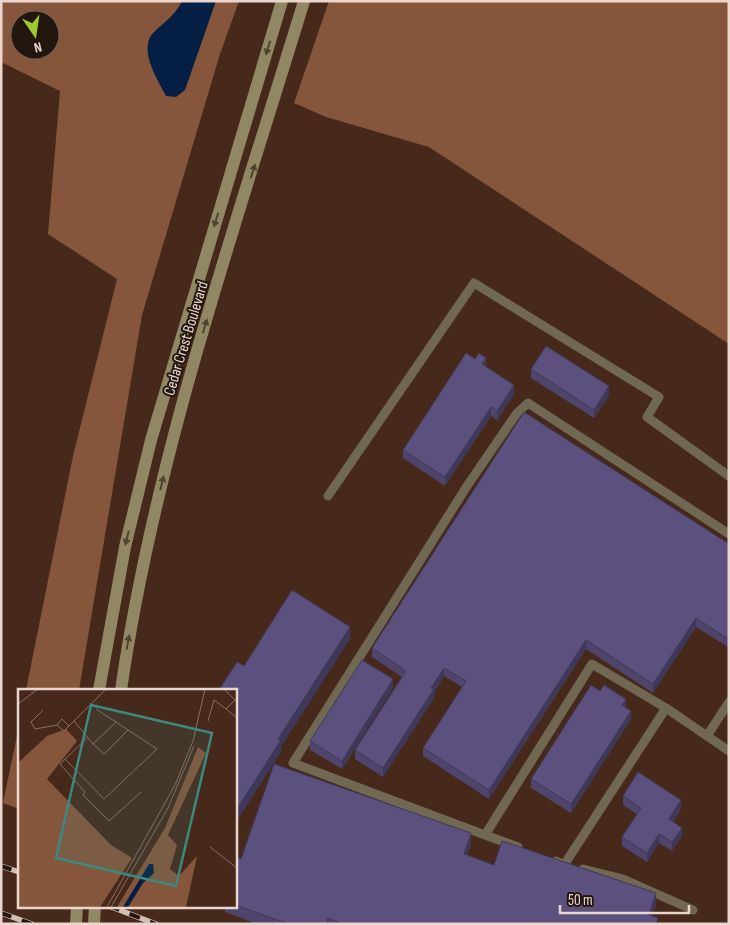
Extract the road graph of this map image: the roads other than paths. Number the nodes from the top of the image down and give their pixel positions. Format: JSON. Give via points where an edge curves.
{"nodes":[{"id":1,"x":282,"y":1,"type":"edge"},
{"id":2,"x":304,"y":1,"type":"edge"},
{"id":3,"x":729,"y":476,"type":"edge"},
{"id":4,"x":328,"y":496,"type":"dead end"},
{"id":5,"x":729,"y":534,"type":"edge"},
{"id":6,"x":99,"y":689,"type":"edge"},
{"id":7,"x":121,"y":689,"type":"edge"},
{"id":8,"x":729,"y":702,"type":"edge"},
{"id":9,"x":666,"y":708,"type":"junction"},
{"id":10,"x":707,"y":736,"type":"junction"},
{"id":11,"x":729,"y":751,"type":"edge"},
{"id":12,"x":486,"y":835,"type":"junction"},
{"id":13,"x":529,"y":851,"type":"edge"},
{"id":14,"x":546,"y":858,"type":"edge"},
{"id":15,"x":564,"y":864,"type":"junction"},
{"id":16,"x":77,"y":908,"type":"edge"},
{"id":17,"x":96,"y":908,"type":"edge"},
{"id":18,"x":693,"y":910,"type":"dead end"},
{"id":19,"x":76,"y":924,"type":"edge"},
{"id":20,"x":94,"y":924,"type":"edge"}],
"edges":[{"from":1,"to":6,"type":"main road","name":"Cedar Crest Boulevard","one_way":true,"via":[[154,430],[125,547]]},
{"from":7,"to":2,"type":"main road","name":"Cedar Crest Boulevard","one_way":true,"via":[[140,578],[186,389]]},
{"from":3,"to":4,"type":"lane","via":[[647,417],[659,397],[474,283]]},
{"from":5,"to":12,"type":"lane","via":[[528,403],[517,413],[466,486],[292,763]]},
{"from":8,"to":10,"type":"lane"},
{"from":9,"to":10,"type":"lane"},
{"from":9,"to":12,"type":"lane","via":[[592,664]]},
{"from":9,"to":15,"type":"lane"},
{"from":10,"to":11,"type":"lane"},
{"from":12,"to":13,"type":"lane"},
{"from":14,"to":15,"type":"lane"},
{"from":15,"to":18,"type":"lane","via":[[623,879]]},
{"from":16,"to":19,"type":"main road"},
{"from":17,"to":20,"type":"main road"}]}
